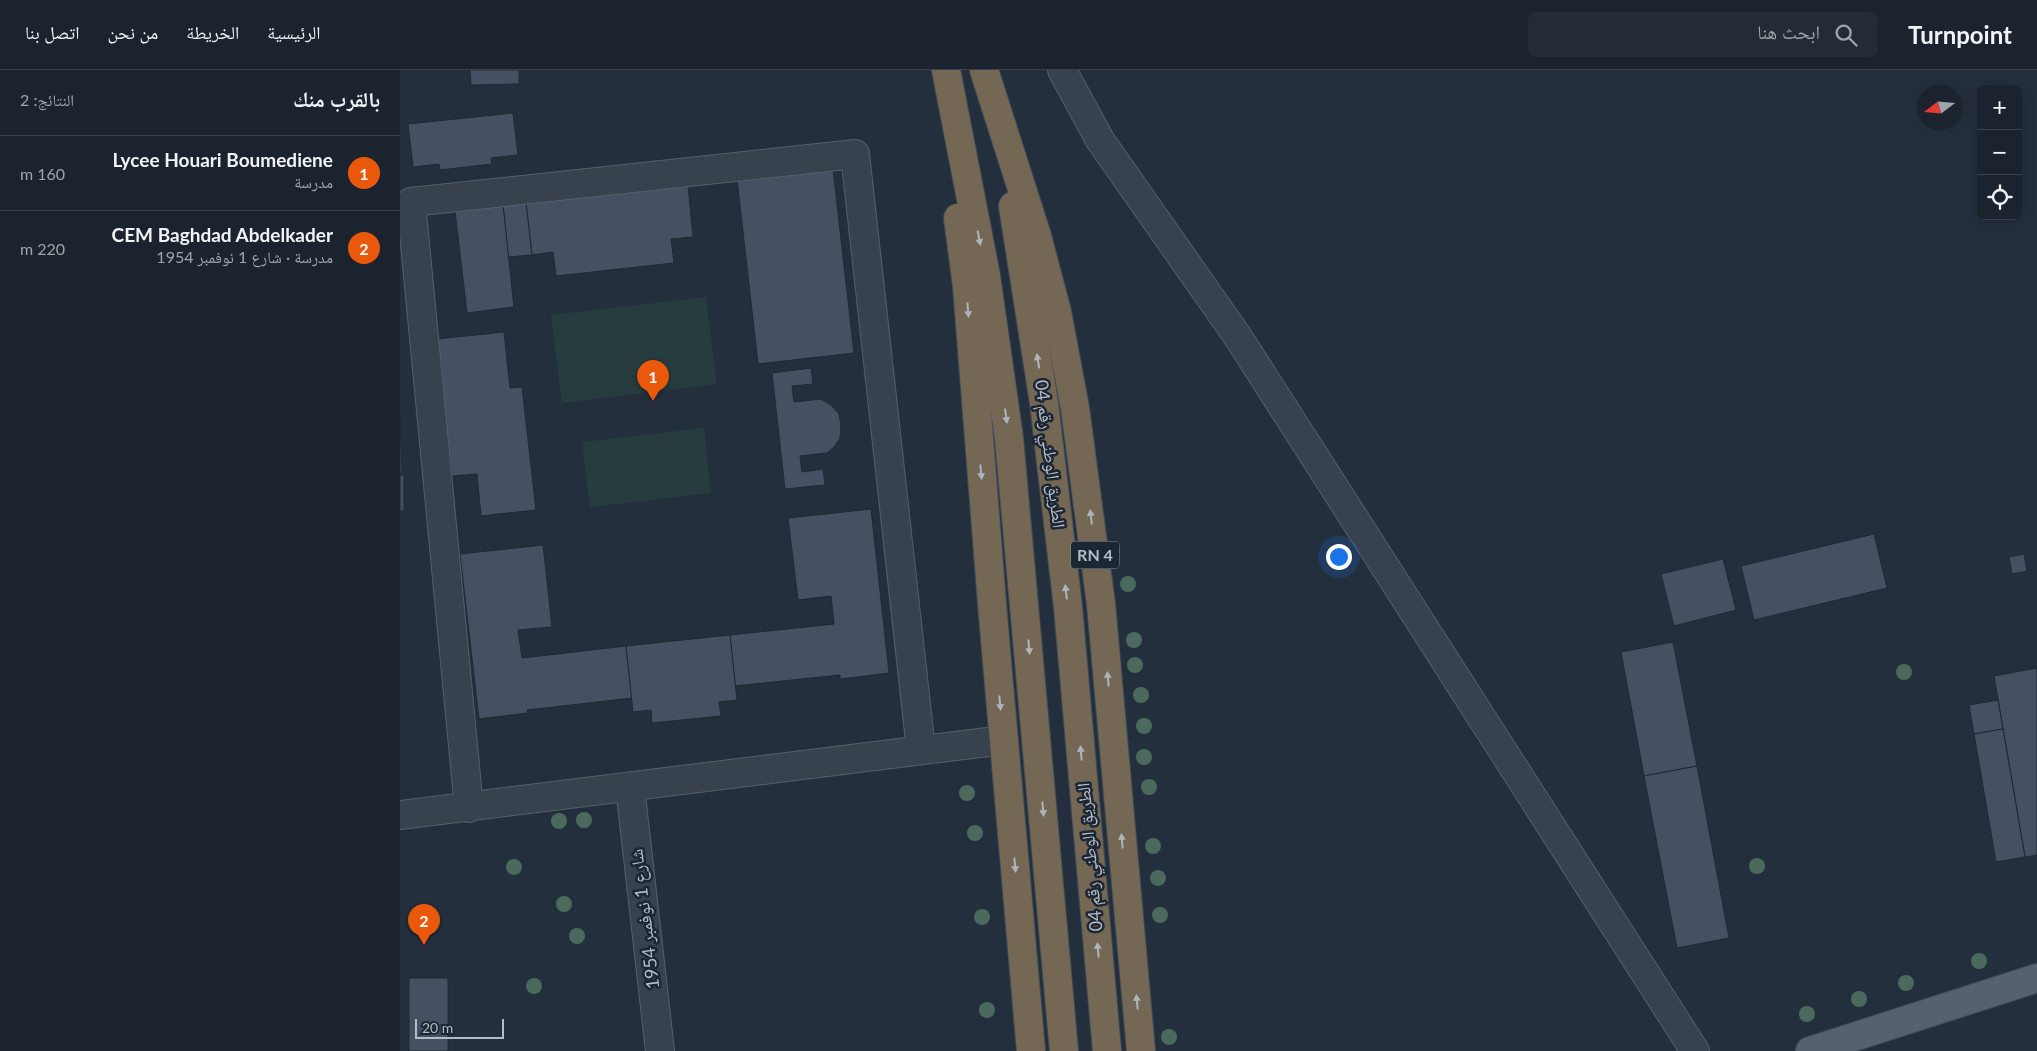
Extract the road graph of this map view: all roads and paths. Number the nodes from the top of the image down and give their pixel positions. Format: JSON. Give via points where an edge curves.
{"nodes":[{"id":1,"x":940,"y":70,"type":"edge"},
{"id":2,"x":946,"y":70,"type":"edge"},
{"id":3,"x":984,"y":70,"type":"edge"},
{"id":4,"x":1062,"y":70,"type":"edge"},
{"id":5,"x":1004,"y":740,"type":"junction"},
{"id":6,"x":921,"y":750,"type":"junction"},
{"id":7,"x":630,"y":787,"type":"junction"},
{"id":8,"x":469,"y":808,"type":"junction"},
{"id":9,"x":400,"y":815,"type":"edge"},
{"id":10,"x":2037,"y":978,"type":"edge"},
{"id":11,"x":660,"y":1051,"type":"edge"},
{"id":12,"x":1031,"y":1051,"type":"edge"},
{"id":13,"x":1064,"y":1051,"type":"edge"},
{"id":14,"x":1107,"y":1051,"type":"edge"},
{"id":15,"x":1141,"y":1051,"type":"edge"},
{"id":16,"x":1695,"y":1051,"type":"edge"},
{"id":17,"x":1810,"y":1051,"type":"edge"}],
"edges":[{"from":1,"to":5,"type":"highway","one_way":true,"via":[[967,286]]},
{"from":2,"to":13,"type":"highway","one_way":true,"via":[[986,276],[1009,438]]},
{"from":14,"to":3,"type":"highway","name":"الطريق الوطني رقم 04","number":"RN 4","one_way":true,"via":[[1068,607],[1044,403],[1009,179]]},
{"from":15,"to":3,"type":"highway","number":"RN 4","one_way":true,"via":[[1101,604],[1075,408],[1038,236]]},
{"from":4,"to":16,"type":"street","via":[[1100,140],[1238,337]]},
{"from":5,"to":6,"type":"street"},
{"from":5,"to":12,"type":"highway","one_way":true},
{"from":6,"to":7,"type":"street"},
{"from":6,"to":8,"type":"street","via":[[855,154],[411,202]]},
{"from":7,"to":8,"type":"street"},
{"from":7,"to":11,"type":"street","name":"شارع 1 نوفمبر 1954"},
{"from":8,"to":9,"type":"street"},
{"from":10,"to":17,"type":"main road"}]}
